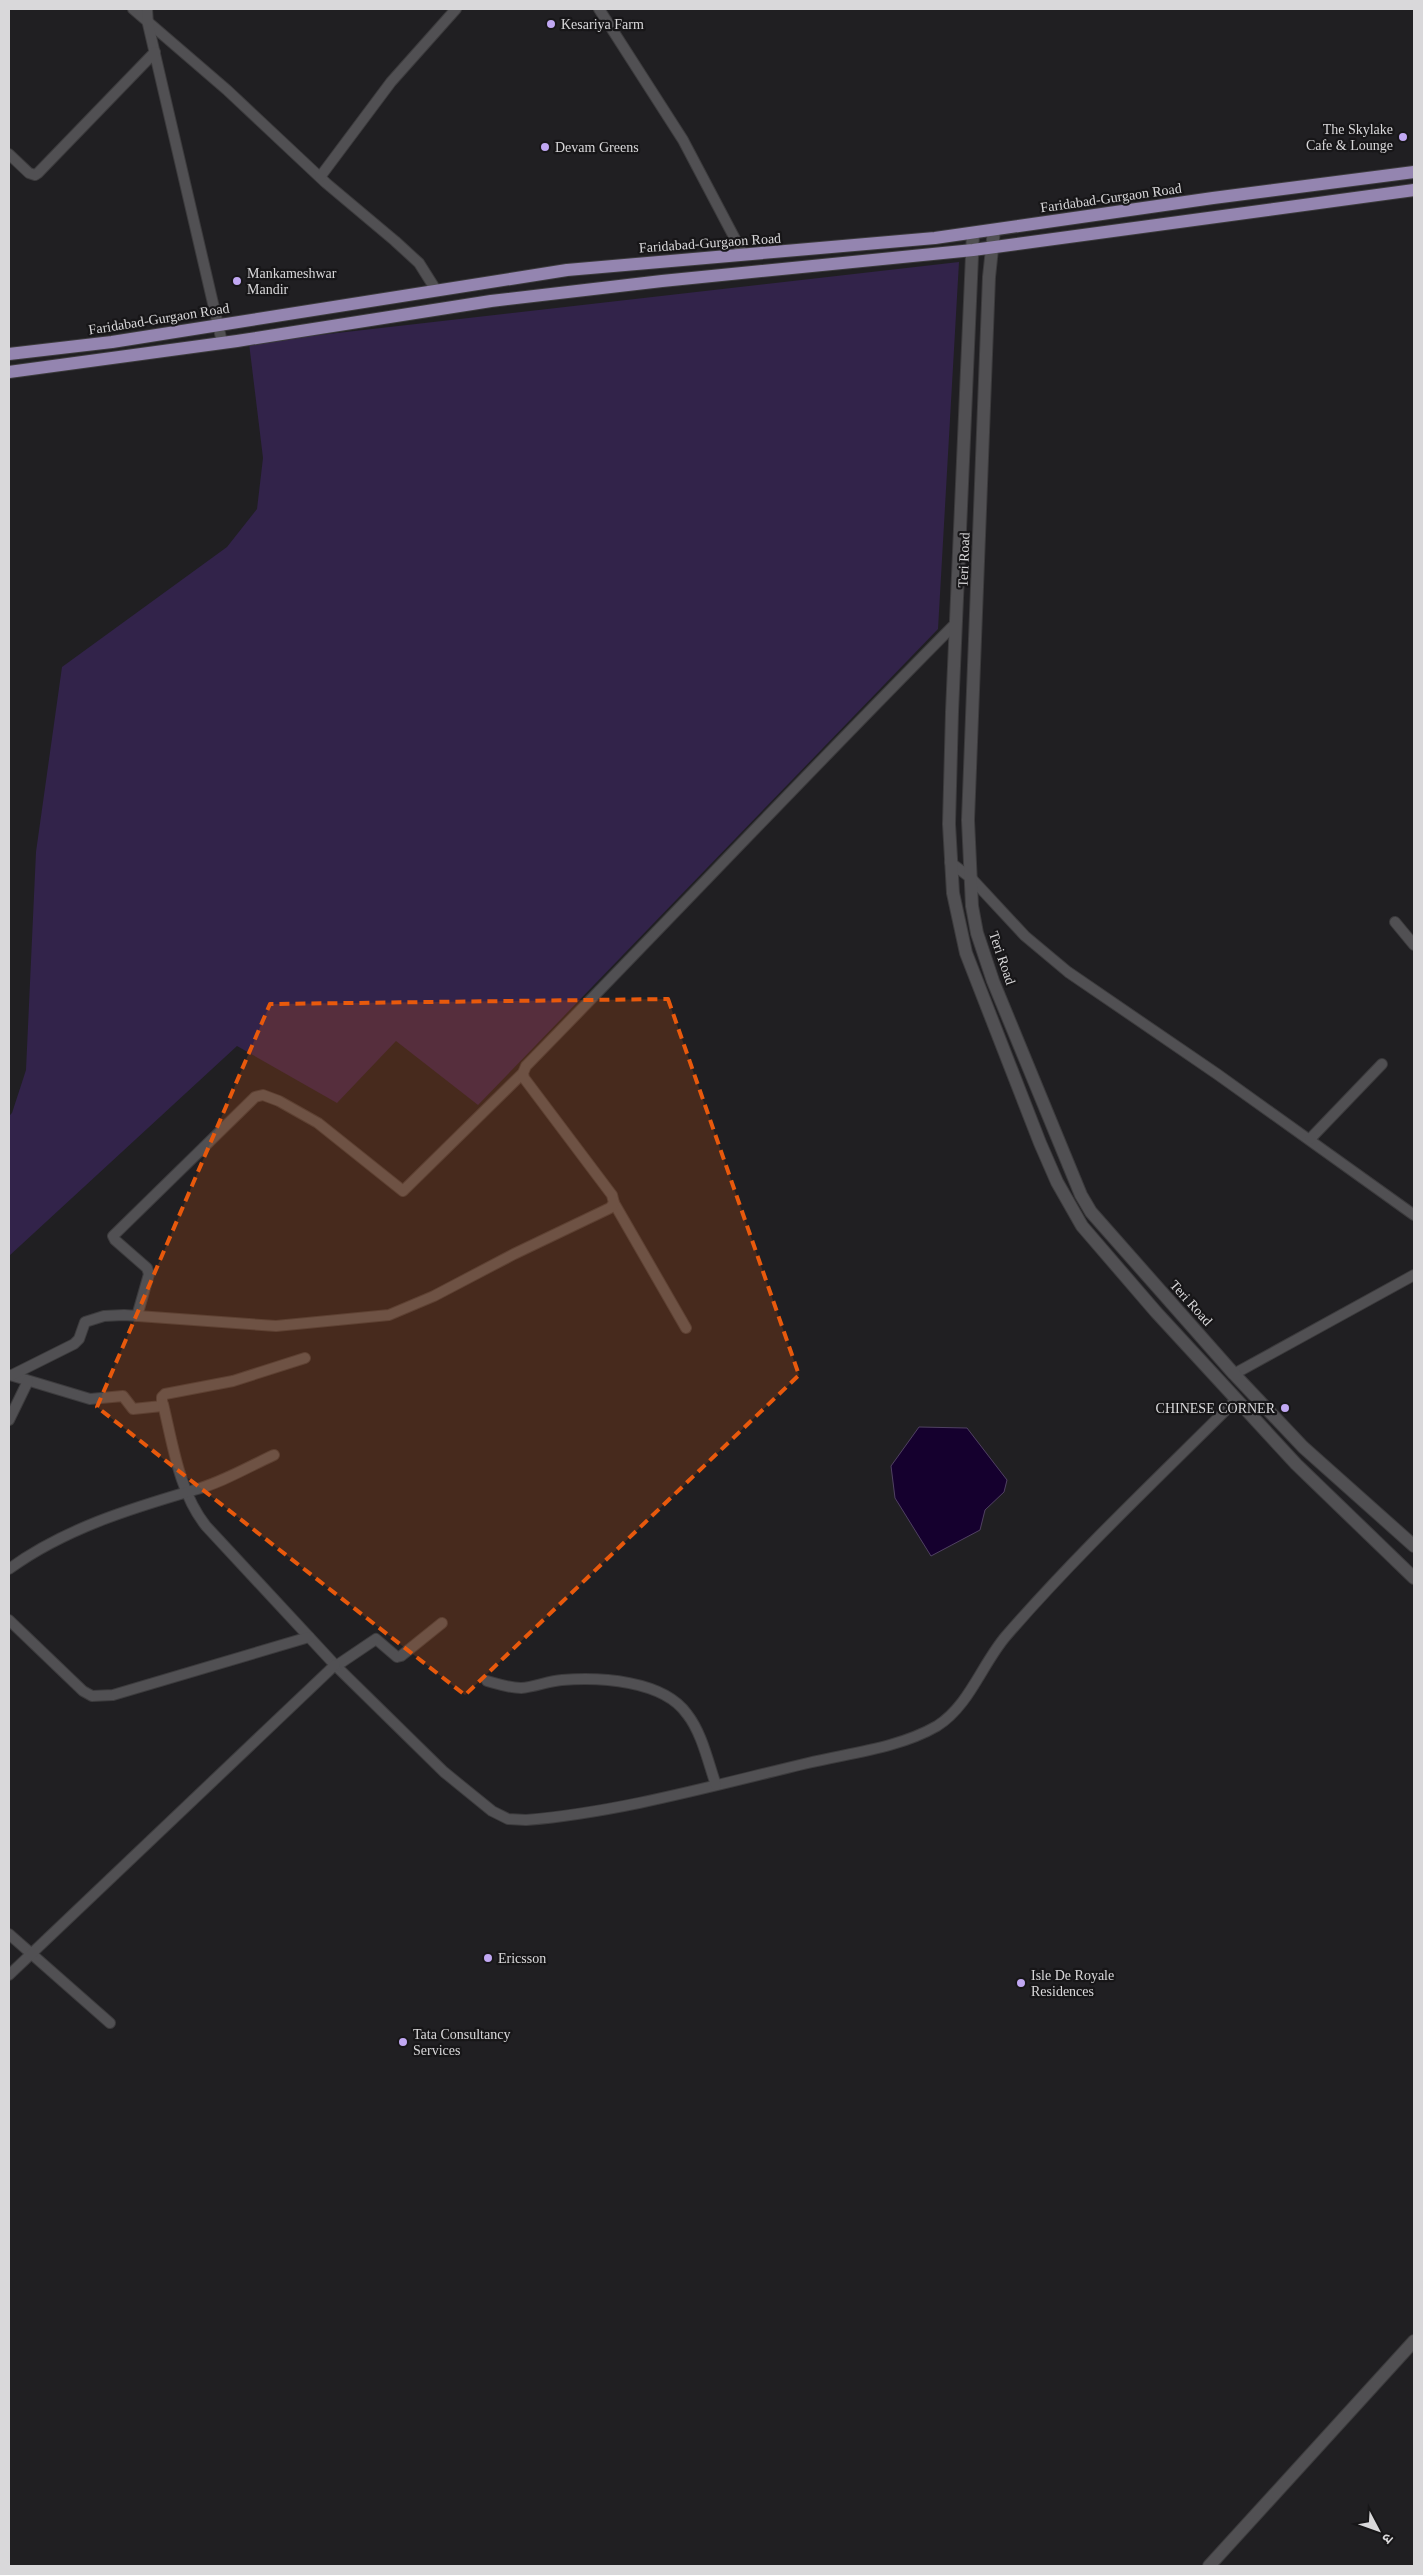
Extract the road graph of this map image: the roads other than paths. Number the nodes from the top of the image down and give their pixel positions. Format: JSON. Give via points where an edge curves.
{"nodes":[{"id":1,"x":133,"y":9,"type":"edge"},
{"id":2,"x":147,"y":9,"type":"edge"},
{"id":3,"x":456,"y":9,"type":"edge"},
{"id":4,"x":599,"y":9,"type":"edge"},
{"id":5,"x":148,"y":24,"type":"junction"},
{"id":6,"x":155,"y":52,"type":"junction"},
{"id":7,"x":9,"y":154,"type":"edge"},
{"id":8,"x":1414,"y":172,"type":"edge"},
{"id":9,"x":320,"y":177,"type":"junction"},
{"id":10,"x":1414,"y":190,"type":"edge"},
{"id":11,"x":994,"y":230,"type":"junction"},
{"id":12,"x":973,"y":233,"type":"junction"},
{"id":13,"x":992,"y":248,"type":"junction"},
{"id":14,"x":973,"y":250,"type":"junction"},
{"id":15,"x":743,"y":254,"type":"junction"},
{"id":16,"x":436,"y":290,"type":"junction"},
{"id":17,"x":218,"y":325,"type":"junction"},
{"id":18,"x":222,"y":342,"type":"junction"},
{"id":19,"x":9,"y":354,"type":"edge"},
{"id":20,"x":9,"y":372,"type":"edge"},
{"id":21,"x":956,"y":622,"type":"junction"},
{"id":22,"x":950,"y":862,"type":"junction"},
{"id":23,"x":972,"y":879,"type":"junction"},
{"id":24,"x":1395,"y":922,"type":"dead end"},
{"id":25,"x":1414,"y":945,"type":"edge"},
{"id":26,"x":1382,"y":1064,"type":"dead end"},
{"id":27,"x":523,"y":1073,"type":"junction"},
{"id":28,"x":1310,"y":1139,"type":"junction"},
{"id":29,"x":614,"y":1203,"type":"junction"},
{"id":30,"x":1414,"y":1215,"type":"edge"},
{"id":31,"x":1414,"y":1275,"type":"edge"},
{"id":32,"x":137,"y":1316,"type":"junction"},
{"id":33,"x":686,"y":1328,"type":"dead end"},
{"id":34,"x":1212,"y":1349,"type":"junction"},
{"id":35,"x":305,"y":1358,"type":"dead end"},
{"id":36,"x":1201,"y":1360,"type":"junction"},
{"id":37,"x":1234,"y":1374,"type":"junction"},
{"id":38,"x":10,"y":1375,"type":"edge"},
{"id":39,"x":28,"y":1381,"type":"junction"},
{"id":40,"x":1237,"y":1399,"type":"junction"},
{"id":41,"x":163,"y":1404,"type":"junction"},
{"id":42,"x":9,"y":1420,"type":"edge"},
{"id":43,"x":274,"y":1455,"type":"dead end"},
{"id":44,"x":186,"y":1492,"type":"junction"},
{"id":45,"x":1414,"y":1546,"type":"edge"},
{"id":46,"x":9,"y":1568,"type":"edge"},
{"id":47,"x":1414,"y":1578,"type":"edge"},
{"id":48,"x":9,"y":1620,"type":"edge"},
{"id":49,"x":442,"y":1623,"type":"dead end"},
{"id":50,"x":308,"y":1637,"type":"junction"},
{"id":51,"x":336,"y":1665,"type":"junction"},
{"id":52,"x":487,"y":1681,"type":"dead end"},
{"id":53,"x":716,"y":1785,"type":"junction"},
{"id":54,"x":9,"y":1934,"type":"edge"},
{"id":55,"x":30,"y":1954,"type":"junction"},
{"id":56,"x":9,"y":1975,"type":"edge"},
{"id":57,"x":110,"y":2023,"type":"dead end"},
{"id":58,"x":1414,"y":2341,"type":"edge"},
{"id":59,"x":1209,"y":2566,"type":"edge"}],
"edges":[{"from":1,"to":5,"type":"street"},
{"from":2,"to":5,"type":"street"},
{"from":3,"to":9,"type":"street","via":[[391,82]]},
{"from":4,"to":15,"type":"street","via":[[682,140]]},
{"from":5,"to":6,"type":"street"},
{"from":5,"to":9,"type":"street","via":[[227,90]]},
{"from":6,"to":7,"type":"street","via":[[38,173],[30,173]]},
{"from":6,"to":17,"type":"street"},
{"from":8,"to":11,"type":"main road","name":"Faridabad-Gurgaon Road"},
{"from":9,"to":16,"type":"street","via":[[419,264]]},
{"from":10,"to":13,"type":"main road"},
{"from":11,"to":12,"type":"main road","name":"Faridabad-Gurgaon Road"},
{"from":11,"to":13,"type":"street","name":"Teri Road"},
{"from":12,"to":14,"type":"street"},
{"from":12,"to":15,"type":"main road","name":"Faridabad-Gurgaon Road","via":[[892,243]]},
{"from":13,"to":14,"type":"main road"},
{"from":13,"to":23,"type":"street","name":"Teri Road","via":[[968,820]]},
{"from":14,"to":18,"type":"main road","via":[[577,290]]},
{"from":14,"to":21,"type":"street"},
{"from":15,"to":16,"type":"main road","name":"Faridabad-Gurgaon Road","via":[[568,270]]},
{"from":16,"to":17,"type":"main road","name":"Faridabad-Gurgaon Road"},
{"from":17,"to":18,"type":"street"},
{"from":17,"to":19,"type":"main road","name":"Faridabad-Gurgaon Road"},
{"from":18,"to":20,"type":"main road"},
{"from":21,"to":22,"type":"street"},
{"from":21,"to":27,"type":"street","via":[[526,1066]]},
{"from":22,"to":23,"type":"street"},
{"from":22,"to":36,"type":"street","via":[[956,914],[966,953],[1057,1182],[1091,1238]]},
{"from":23,"to":28,"type":"street","via":[[1025,936],[1068,972]]},
{"from":23,"to":34,"type":"street","name":"Teri Road","via":[[972,906],[985,958],[1081,1195],[1103,1227]]},
{"from":24,"to":25,"type":"street"},
{"from":26,"to":28,"type":"street"},
{"from":27,"to":29,"type":"street","via":[[612,1195]]},
{"from":27,"to":32,"type":"street","via":[[403,1191],[318,1123],[280,1101],[264,1095],[255,1096],[113,1236],[149,1274]]},
{"from":28,"to":30,"type":"street"},
{"from":29,"to":32,"type":"street","via":[[610,1208],[434,1296],[389,1315],[276,1326]]},
{"from":29,"to":33,"type":"street"},
{"from":31,"to":37,"type":"street"},
{"from":32,"to":38,"type":"street","via":[[90,1319],[74,1344]]},
{"from":34,"to":36,"type":"street"},
{"from":34,"to":37,"type":"street","name":"Teri Road"},
{"from":35,"to":41,"type":"street","via":[[233,1381],[165,1394]]},
{"from":36,"to":40,"type":"street"},
{"from":37,"to":45,"type":"street","name":"Teri Road","via":[[1303,1447]]},
{"from":38,"to":39,"type":"street"},
{"from":39,"to":41,"type":"street","via":[[90,1399],[123,1396],[133,1409]]},
{"from":39,"to":42,"type":"street"},
{"from":40,"to":47,"type":"street","via":[[1296,1464]]},
{"from":40,"to":53,"type":"street","via":[[1005,1637],[952,1715],[938,1725],[877,1747]]},
{"from":41,"to":44,"type":"street"},
{"from":43,"to":44,"type":"street"},
{"from":44,"to":46,"type":"street","via":[[90,1524]]},
{"from":44,"to":50,"type":"street","via":[[206,1526]]},
{"from":48,"to":50,"type":"street","via":[[92,1696],[125,1692]]},
{"from":49,"to":51,"type":"street","via":[[401,1656],[397,1657],[376,1639]]},
{"from":50,"to":51,"type":"street"},
{"from":51,"to":53,"type":"street","via":[[444,1772],[478,1801],[508,1819],[546,1818],[653,1800]]},
{"from":51,"to":55,"type":"street"},
{"from":52,"to":53,"type":"street","via":[[522,1688],[558,1680],[596,1678],[664,1694],[689,1715]]},
{"from":54,"to":55,"type":"street"},
{"from":55,"to":56,"type":"street"},
{"from":55,"to":57,"type":"street"},
{"from":58,"to":59,"type":"street"}]}
